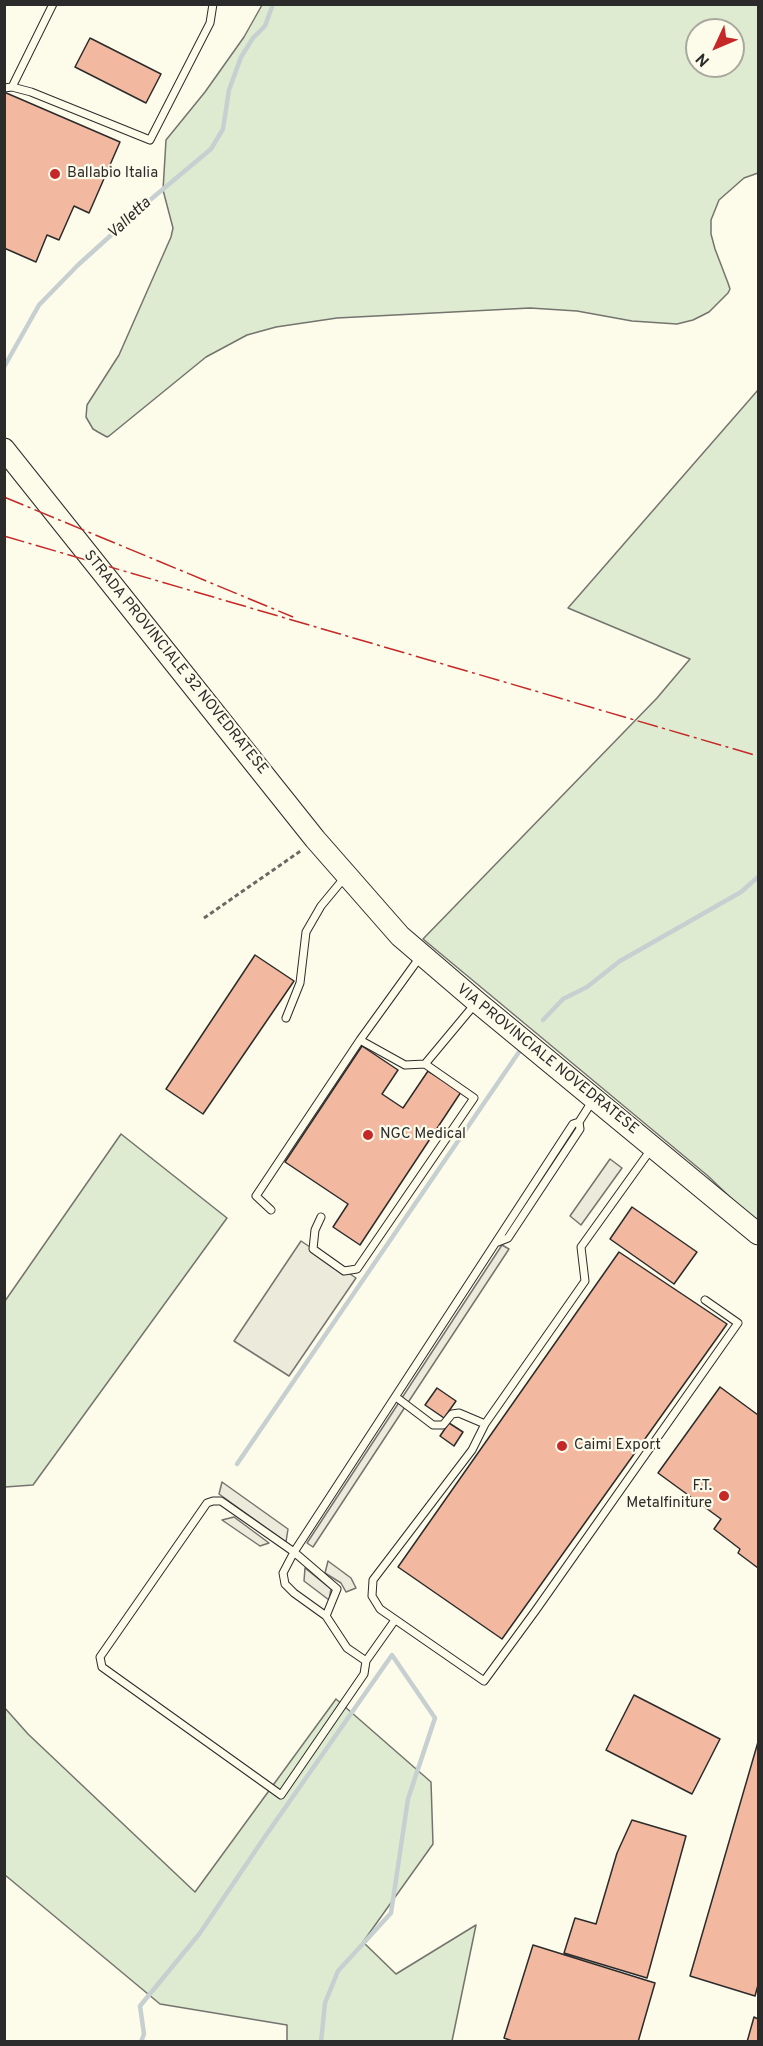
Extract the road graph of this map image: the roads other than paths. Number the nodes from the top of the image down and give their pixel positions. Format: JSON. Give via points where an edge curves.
{"nodes":[{"id":1,"x":53,"y":4,"type":"edge"},
{"id":2,"x":213,"y":4,"type":"edge"},
{"id":3,"x":8,"y":88,"type":"edge"},
{"id":4,"x":4,"y":449,"type":"edge"},
{"id":5,"x":346,"y":876,"type":"junction"},
{"id":6,"x":422,"y":955,"type":"junction"},
{"id":7,"x":477,"y":1002,"type":"junction"},
{"id":8,"x":286,"y":1017,"type":"dead end"},
{"id":9,"x":360,"y":1040,"type":"junction"},
{"id":10,"x":425,"y":1064,"type":"junction"},
{"id":11,"x":594,"y":1099,"type":"junction"},
{"id":12,"x":653,"y":1147,"type":"junction"},
{"id":13,"x":271,"y":1210,"type":"dead end"},
{"id":14,"x":321,"y":1217,"type":"dead end"},
{"id":15,"x":759,"y":1234,"type":"edge"},
{"id":16,"x":705,"y":1300,"type":"dead end"},
{"id":17,"x":396,"y":1397,"type":"junction"},
{"id":18,"x":485,"y":1424,"type":"junction"},
{"id":19,"x":294,"y":1552,"type":"junction"},
{"id":20,"x":326,"y":1616,"type":"junction"},
{"id":21,"x":395,"y":1620,"type":"junction"},
{"id":22,"x":366,"y":1661,"type":"junction"}],
"edges":[{"from":1,"to":3,"type":"lane"},
{"from":2,"to":3,"type":"lane","via":[[210,23],[150,140],[32,92]]},
{"from":4,"to":5,"type":"main road","name":"STRADA PROVINCIALE 32 NOVEDRATESE"},
{"from":5,"to":6,"type":"main road","name":"VIA PROVINCIALE NOVEDRATESE"},
{"from":5,"to":8,"type":"lane","via":[[306,932],[300,983]]},
{"from":6,"to":7,"type":"main road","name":"VIA PROVINCIALE NOVEDRATESE"},
{"from":6,"to":9,"type":"lane"},
{"from":7,"to":10,"type":"lane"},
{"from":7,"to":11,"type":"main road","name":"VIA PROVINCIALE NOVEDRATESE"},
{"from":9,"to":10,"type":"lane","via":[[405,1065]]},
{"from":9,"to":13,"type":"lane","via":[[256,1196]]},
{"from":10,"to":14,"type":"lane","via":[[474,1098],[357,1269],[344,1271],[313,1249]]},
{"from":11,"to":12,"type":"main road","name":"VIA PROVINCIALE NOVEDRATESE"},
{"from":11,"to":17,"type":"lane","via":[[579,1122],[573,1124]]},
{"from":12,"to":15,"type":"main road","name":"VIA PROVINCIALE NOVEDRATESE"},
{"from":12,"to":18,"type":"lane","via":[[581,1247],[585,1281]]},
{"from":16,"to":21,"type":"lane","via":[[738,1323],[484,1681]]},
{"from":17,"to":18,"type":"lane","via":[[433,1425],[444,1425],[452,1414],[459,1413]]},
{"from":17,"to":19,"type":"lane"},
{"from":18,"to":21,"type":"lane","via":[[472,1450],[374,1580],[372,1596],[380,1609]]},
{"from":19,"to":20,"type":"lane","via":[[283,1573],[285,1584]]},
{"from":19,"to":20,"type":"lane","via":[[338,1589]]},
{"from":19,"to":22,"type":"lane","via":[[221,1501],[207,1503],[100,1657],[102,1667],[281,1795],[364,1674]]},
{"from":20,"to":22,"type":"lane","via":[[347,1648]]},
{"from":21,"to":22,"type":"lane"}]}
